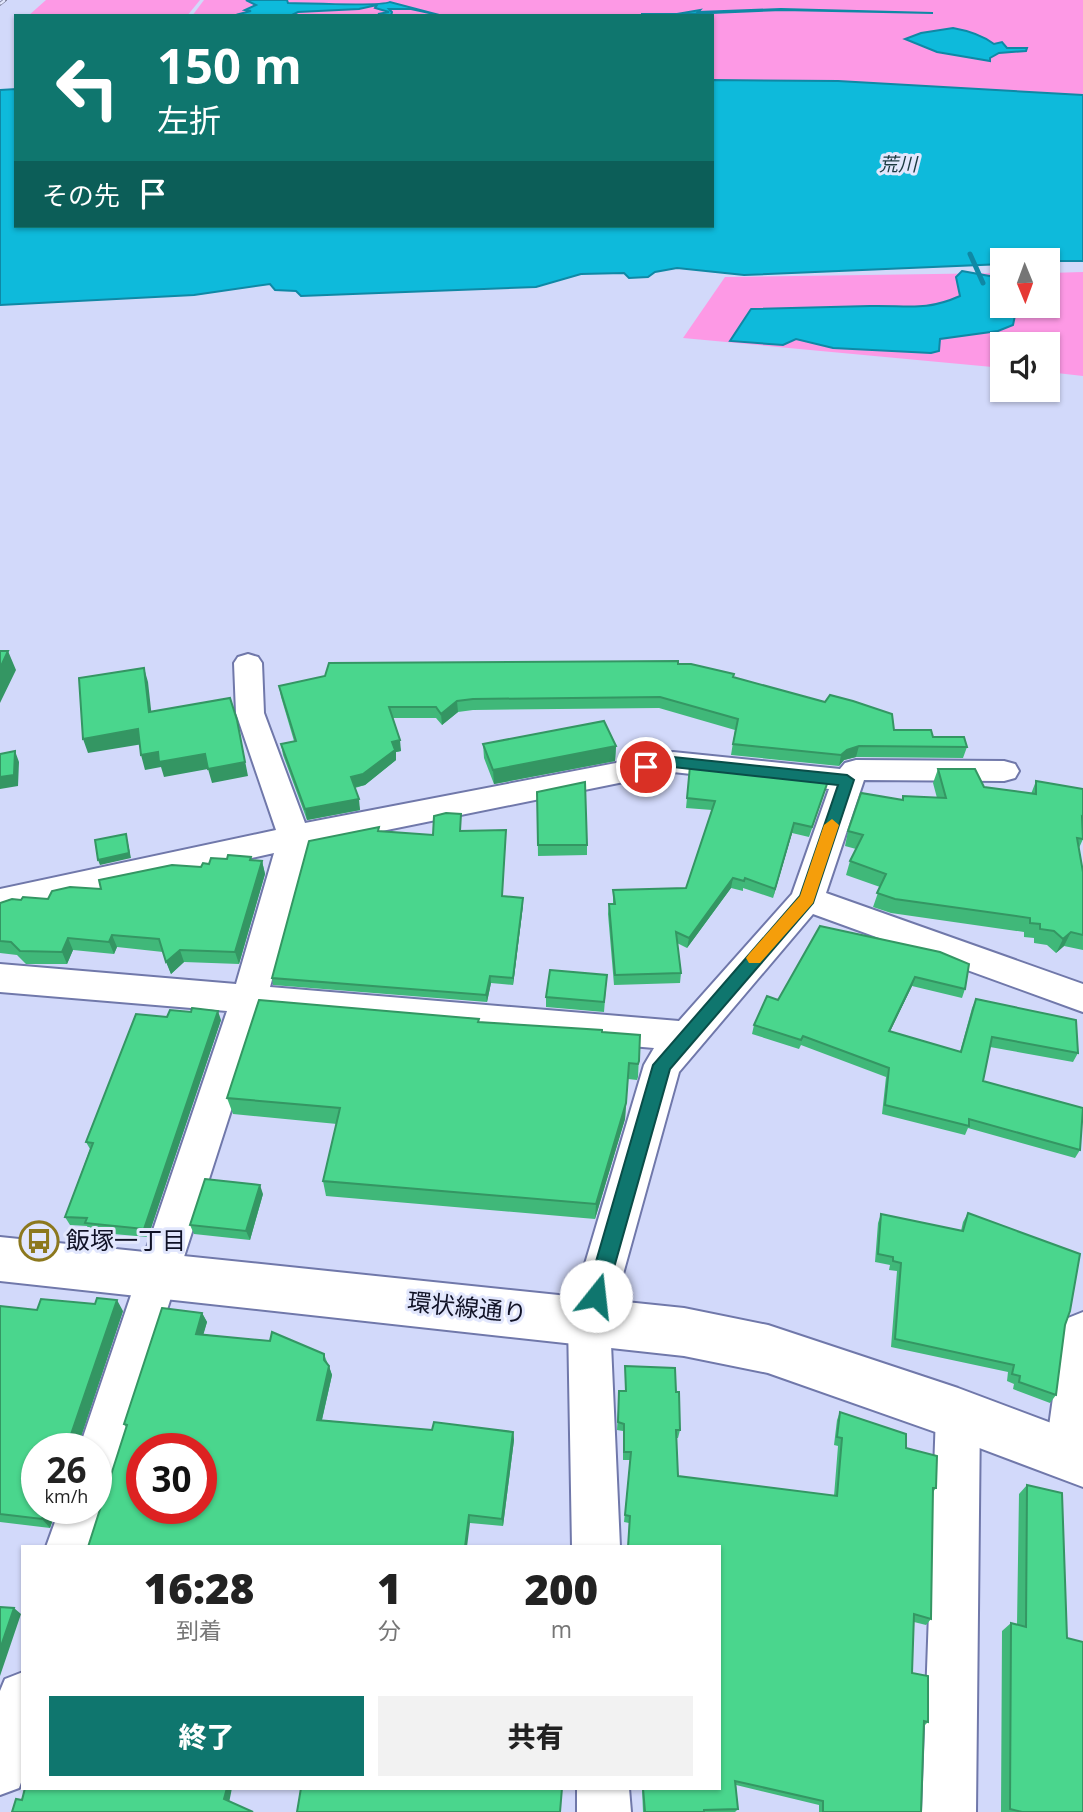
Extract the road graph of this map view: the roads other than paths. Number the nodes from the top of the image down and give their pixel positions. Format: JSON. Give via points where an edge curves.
{"nodes":[{"id":1,"x":248,"y":663,"type":"dead end"},
{"id":2,"x":1004,"y":771,"type":"dead end"},
{"id":3,"x":847,"y":780,"type":"junction"},
{"id":4,"x":294,"y":837,"type":"junction"},
{"id":5,"x":807,"y":899,"type":"junction"},
{"id":6,"x":0,"y":901,"type":"edge"},
{"id":7,"x":0,"y":978,"type":"edge"},
{"id":8,"x":249,"y":999,"type":"junction"},
{"id":9,"x":1077,"y":1003,"type":"edge"},
{"id":10,"x":687,"y":1036,"type":"junction"},
{"id":11,"x":0,"y":1259,"type":"edge"},
{"id":12,"x":156,"y":1275,"type":"junction"},
{"id":13,"x":589,"y":1321,"type":"junction"},
{"id":14,"x":1083,"y":1333,"type":"edge"},
{"id":15,"x":958,"y":1414,"type":"junction"},
{"id":16,"x":106,"y":1433,"type":"edge"},
{"id":17,"x":1075,"y":1458,"type":"edge"},
{"id":18,"x":78,"y":1524,"type":"edge"},
{"id":19,"x":71,"y":1545,"type":"edge"},
{"id":20,"x":596,"y":1545,"type":"edge"},
{"id":21,"x":21,"y":1703,"type":"edge"},
{"id":22,"x":0,"y":1769,"type":"edge"},
{"id":23,"x":603,"y":1790,"type":"edge"},
{"id":24,"x":604,"y":1812,"type":"edge"},
{"id":25,"x":949,"y":1812,"type":"edge"}],
"edges":[{"from":1,"to":4,"type":"street","via":[[250,713]]},
{"from":2,"to":3,"type":"street","via":[[856,771]]},
{"from":3,"to":4,"type":"street","via":[[673,762]]},
{"from":3,"to":5,"type":"street"},
{"from":4,"to":6,"type":"street"},
{"from":4,"to":8,"type":"street"},
{"from":5,"to":9,"type":"street"},
{"from":5,"to":10,"type":"street"},
{"from":7,"to":8,"type":"street"},
{"from":8,"to":10,"type":"street"},
{"from":8,"to":12,"type":"street"},
{"from":10,"to":13,"type":"street","via":[[662,1065]]},
{"from":11,"to":12,"type":"street","name":"環状線通り"},
{"from":12,"to":13,"type":"street","name":"環状線通り"},
{"from":12,"to":16,"type":"street"},
{"from":13,"to":15,"type":"street","name":"環状線通り","via":[[684,1332],[768,1349]]},
{"from":13,"to":20,"type":"street"},
{"from":14,"to":17,"type":"street"},
{"from":15,"to":17,"type":"street","name":"環状線通り"},
{"from":15,"to":25,"type":"street"},
{"from":18,"to":19,"type":"street"},
{"from":21,"to":22,"type":"street"},
{"from":23,"to":24,"type":"street"}]}
